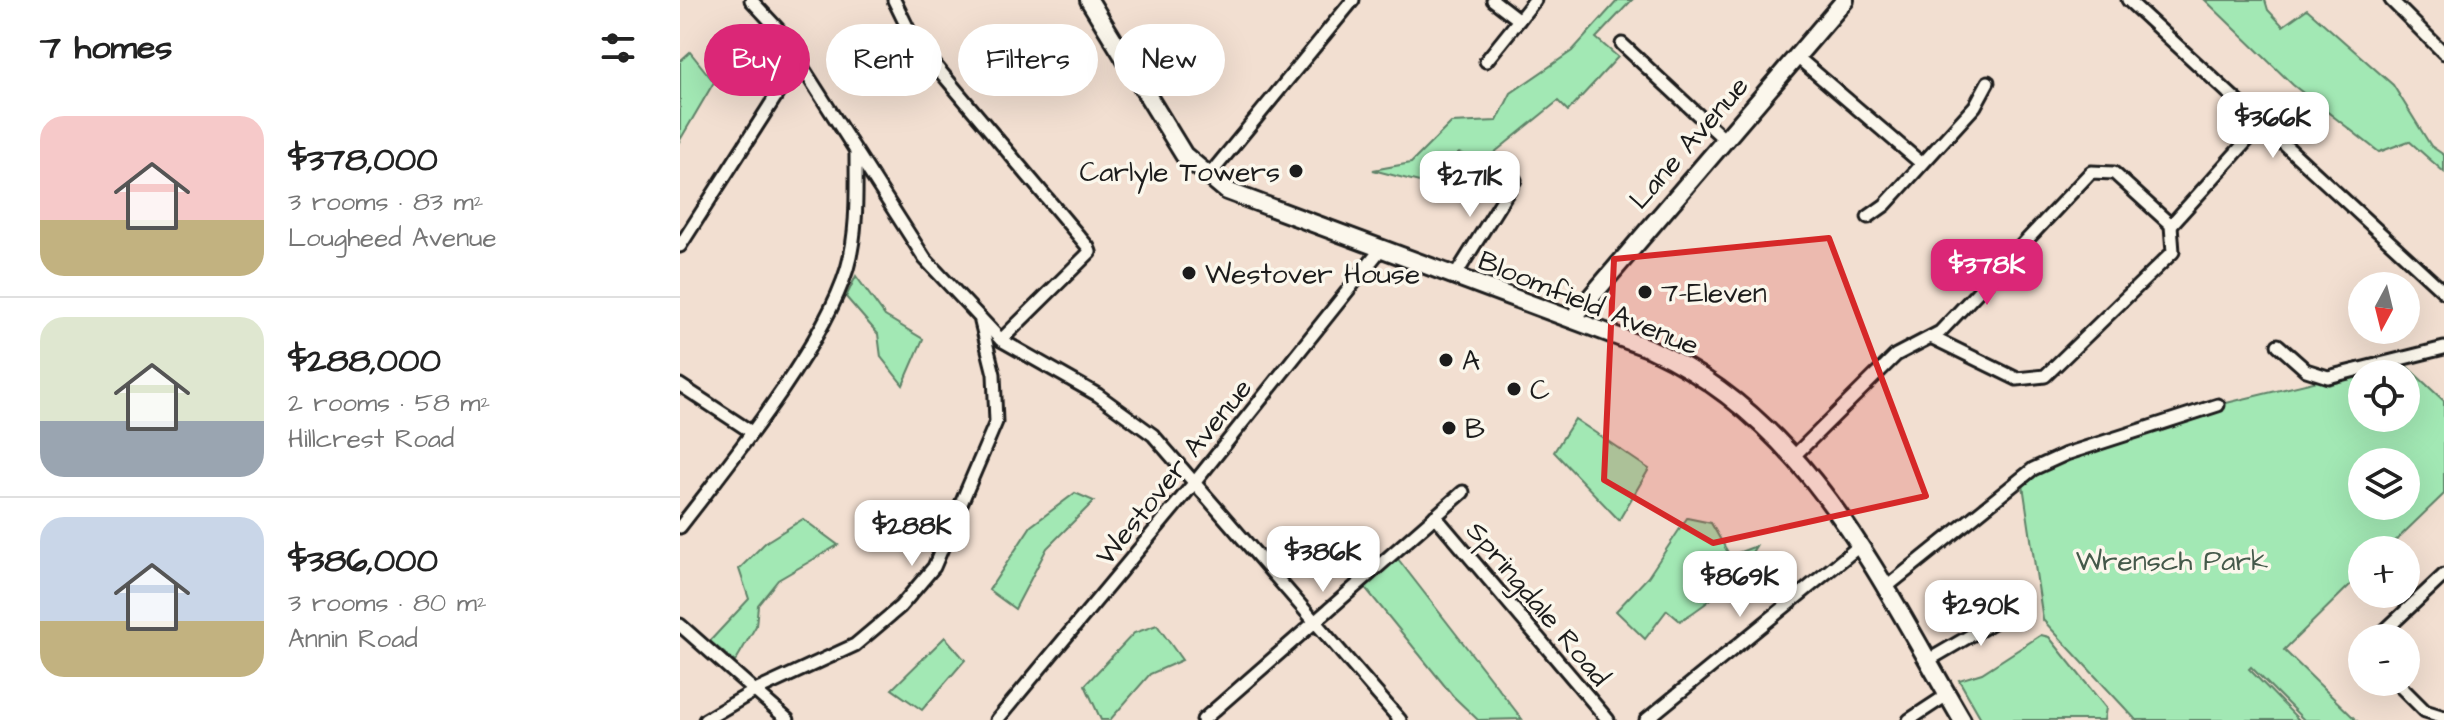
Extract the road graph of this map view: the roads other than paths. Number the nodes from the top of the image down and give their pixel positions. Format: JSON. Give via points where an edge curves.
{"nodes":[{"id":1,"x":751,"y":0,"type":"edge"},
{"id":2,"x":894,"y":0,"type":"edge"},
{"id":3,"x":1089,"y":0,"type":"edge"},
{"id":4,"x":1353,"y":0,"type":"edge"},
{"id":5,"x":1493,"y":0,"type":"edge"},
{"id":6,"x":1535,"y":0,"type":"edge"},
{"id":7,"x":1845,"y":0,"type":"edge"},
{"id":8,"x":2128,"y":0,"type":"edge"},
{"id":9,"x":2391,"y":0,"type":"edge"},
{"id":10,"x":1519,"y":20,"type":"junction"},
{"id":11,"x":773,"y":24,"type":"edge"},
{"id":12,"x":1622,"y":44,"type":"dead end"},
{"id":13,"x":2444,"y":53,"type":"edge"},
{"id":14,"x":1796,"y":56,"type":"junction"},
{"id":15,"x":1486,"y":61,"type":"dead end"},
{"id":16,"x":810,"y":78,"type":"edge"},
{"id":17,"x":1988,"y":82,"type":"dead end"},
{"id":18,"x":776,"y":96,"type":"edge"},
{"id":19,"x":2261,"y":125,"type":"junction"},
{"id":20,"x":1724,"y":139,"type":"junction"},
{"id":21,"x":856,"y":152,"type":"junction"},
{"id":22,"x":1921,"y":163,"type":"junction"},
{"id":23,"x":1207,"y":178,"type":"junction"},
{"id":24,"x":1515,"y":180,"type":"dead end"},
{"id":25,"x":1868,"y":217,"type":"dead end"},
{"id":26,"x":2171,"y":225,"type":"junction"},
{"id":27,"x":680,"y":246,"type":"edge"},
{"id":28,"x":1381,"y":249,"type":"junction"},
{"id":29,"x":1455,"y":276,"type":"junction"},
{"id":30,"x":2444,"y":292,"type":"edge"},
{"id":31,"x":1572,"y":319,"type":"junction"},
{"id":32,"x":981,"y":321,"type":"junction"},
{"id":33,"x":1931,"y":337,"type":"junction"},
{"id":34,"x":1001,"y":340,"type":"junction"},
{"id":35,"x":2278,"y":345,"type":"dead end"},
{"id":36,"x":2444,"y":348,"type":"edge"},
{"id":37,"x":680,"y":385,"type":"edge"},
{"id":38,"x":2218,"y":405,"type":"dead end"},
{"id":39,"x":750,"y":431,"type":"junction"},
{"id":40,"x":1795,"y":455,"type":"junction"},
{"id":41,"x":1195,"y":482,"type":"junction"},
{"id":42,"x":1463,"y":492,"type":"dead end"},
{"id":43,"x":1435,"y":516,"type":"junction"},
{"id":44,"x":680,"y":527,"type":"edge"},
{"id":45,"x":1858,"y":547,"type":"junction"},
{"id":46,"x":2444,"y":575,"type":"edge"},
{"id":47,"x":1884,"y":589,"type":"junction"},
{"id":48,"x":2016,"y":609,"type":"dead end"},
{"id":49,"x":1317,"y":623,"type":"junction"},
{"id":50,"x":2392,"y":624,"type":"edge"},
{"id":51,"x":680,"y":625,"type":"edge"},
{"id":52,"x":1927,"y":661,"type":"junction"},
{"id":53,"x":755,"y":691,"type":"junction"},
{"id":54,"x":1947,"y":695,"type":"junction"},
{"id":55,"x":2410,"y":696,"type":"edge"},
{"id":56,"x":2444,"y":717,"type":"edge"},
{"id":57,"x":705,"y":720,"type":"edge"},
{"id":58,"x":788,"y":720,"type":"edge"},
{"id":59,"x":997,"y":720,"type":"edge"},
{"id":60,"x":1203,"y":720,"type":"edge"},
{"id":61,"x":1400,"y":720,"type":"edge"},
{"id":62,"x":1608,"y":720,"type":"edge"},
{"id":63,"x":1646,"y":720,"type":"edge"},
{"id":64,"x":1909,"y":720,"type":"edge"},
{"id":65,"x":1962,"y":720,"type":"edge"}],
"edges":[{"from":1,"to":11,"type":"street"},
{"from":2,"to":34,"type":"street","via":[[913,39],[1090,252]]},
{"from":3,"to":23,"type":"main road","name":"Bloomfield Avenue","via":[[1184,155]]},
{"from":4,"to":23,"type":"street"},
{"from":5,"to":10,"type":"street"},
{"from":6,"to":10,"type":"street"},
{"from":7,"to":14,"type":"main road","name":"Lane Avenue"},
{"from":8,"to":19,"type":"street"},
{"from":9,"to":13,"type":"street"},
{"from":10,"to":15,"type":"street"},
{"from":12,"to":20,"type":"street"},
{"from":14,"to":20,"type":"main road","name":"Lane Avenue"},
{"from":14,"to":22,"type":"street"},
{"from":16,"to":21,"type":"street"},
{"from":17,"to":22,"type":"street","via":[[1975,106]]},
{"from":18,"to":27,"type":"street"},
{"from":19,"to":26,"type":"street"},
{"from":19,"to":30,"type":"street"},
{"from":20,"to":31,"type":"main road","name":"Lane Avenue"},
{"from":21,"to":32,"type":"street","via":[[925,259]]},
{"from":21,"to":39,"type":"street","via":[[855,229],[839,291]]},
{"from":22,"to":25,"type":"street"},
{"from":23,"to":28,"type":"main road","name":"Bloomfield Avenue","via":[[1240,197]]},
{"from":24,"to":29,"type":"street"},
{"from":26,"to":33,"type":"street","via":[[2173,252],[2045,376],[2017,379]]},
{"from":26,"to":33,"type":"street","via":[[2114,173],[2091,172]]},
{"from":28,"to":29,"type":"main road","name":"Bloomfield Avenue"},
{"from":28,"to":41,"type":"street","name":"Westover Avenue"},
{"from":29,"to":31,"type":"main road","name":"Bloomfield Avenue"},
{"from":31,"to":40,"type":"main road","name":"Bloomfield Avenue","via":[[1692,369],[1754,413]]},
{"from":32,"to":34,"type":"street"},
{"from":32,"to":53,"type":"street","via":[[994,374],[996,422],[934,567],[919,589],[855,645]]},
{"from":33,"to":40,"type":"street","via":[[1896,355]]},
{"from":34,"to":41,"type":"street","via":[[1125,414],[1153,435]]},
{"from":35,"to":36,"type":"street","via":[[2306,370],[2328,377]]},
{"from":37,"to":39,"type":"street"},
{"from":38,"to":47,"type":"street","via":[[2033,469]]},
{"from":39,"to":44,"type":"street"},
{"from":40,"to":45,"type":"main road","name":"Bloomfield Avenue"},
{"from":41,"to":49,"type":"street"},
{"from":41,"to":59,"type":"street","name":"Westover Avenue"},
{"from":42,"to":43,"type":"street"},
{"from":43,"to":49,"type":"street"},
{"from":43,"to":62,"type":"street","name":"Springdale Road"},
{"from":45,"to":47,"type":"main road","name":"Bloomfield Avenue"},
{"from":45,"to":63,"type":"street"},
{"from":46,"to":50,"type":"street"},
{"from":47,"to":52,"type":"main road","name":"Bloomfield Avenue"},
{"from":48,"to":52,"type":"street"},
{"from":49,"to":60,"type":"street"},
{"from":49,"to":61,"type":"street"},
{"from":51,"to":53,"type":"street"},
{"from":52,"to":54,"type":"main road","name":"Bloomfield Avenue"},
{"from":53,"to":57,"type":"street"},
{"from":53,"to":58,"type":"street"},
{"from":54,"to":64,"type":"street"},
{"from":54,"to":65,"type":"main road","name":"Bloomfield Avenue"},
{"from":55,"to":56,"type":"street","via":[[2425,711]]}]}
